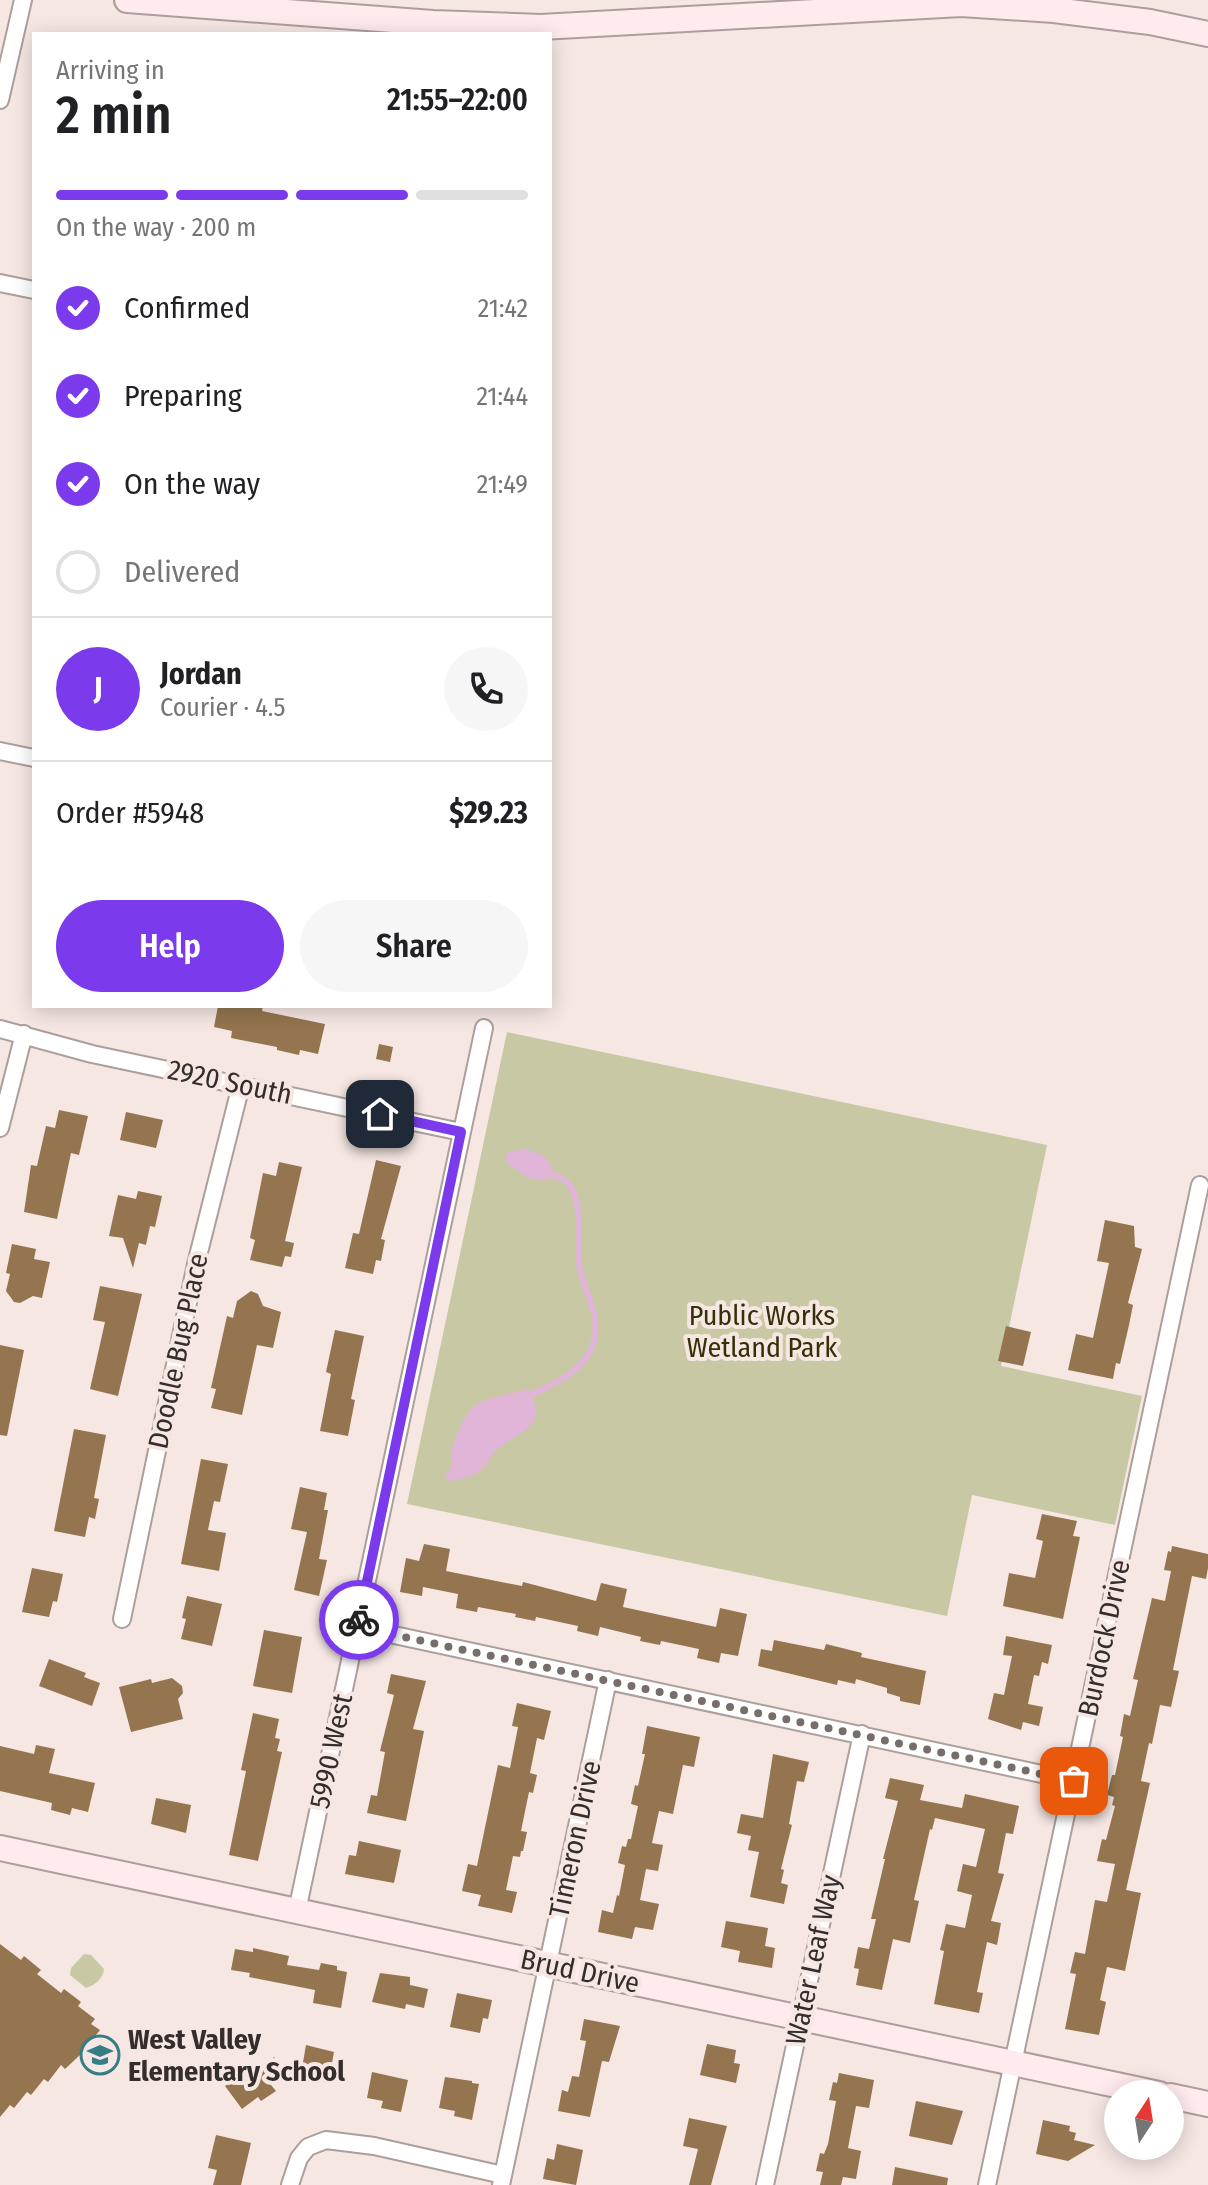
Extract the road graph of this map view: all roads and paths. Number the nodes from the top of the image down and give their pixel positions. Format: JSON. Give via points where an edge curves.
{"nodes":[{"id":1,"x":23,"y":0,"type":"edge"},
{"id":2,"x":127,"y":0,"type":"edge"},
{"id":3,"x":700,"y":9,"type":"edge"},
{"id":4,"x":1208,"y":34,"type":"edge"},
{"id":5,"x":0,"y":100,"type":"edge"},
{"id":6,"x":0,"y":283,"type":"edge"},
{"id":7,"x":32,"y":290,"type":"edge"},
{"id":8,"x":0,"y":751,"type":"edge"},
{"id":9,"x":32,"y":758,"type":"edge"},
{"id":10,"x":484,"y":1028,"type":"dead end"},
{"id":11,"x":0,"y":1029,"type":"edge"},
{"id":12,"x":24,"y":1034,"type":"junction"},
{"id":13,"x":241,"y":1085,"type":"junction"},
{"id":14,"x":0,"y":1128,"type":"edge"},
{"id":15,"x":461,"y":1132,"type":"junction"},
{"id":16,"x":1200,"y":1185,"type":"dead end"},
{"id":17,"x":122,"y":1619,"type":"dead end"},
{"id":18,"x":357,"y":1627,"type":"junction"},
{"id":19,"x":608,"y":1680,"type":"junction"},
{"id":20,"x":862,"y":1734,"type":"junction"},
{"id":21,"x":1074,"y":1781,"type":"junction"},
{"id":22,"x":0,"y":1848,"type":"edge"},
{"id":23,"x":297,"y":1911,"type":"junction"},
{"id":24,"x":548,"y":1964,"type":"junction"},
{"id":25,"x":801,"y":2018,"type":"junction"},
{"id":26,"x":1013,"y":2063,"type":"junction"},
{"id":27,"x":1104,"y":2082,"type":"edge"},
{"id":28,"x":1184,"y":2099,"type":"edge"},
{"id":29,"x":1208,"y":2104,"type":"edge"},
{"id":30,"x":502,"y":2180,"type":"edge"},
{"id":31,"x":290,"y":2185,"type":"edge"},
{"id":32,"x":765,"y":2185,"type":"edge"},
{"id":33,"x":987,"y":2185,"type":"edge"}],
"edges":[{"from":1,"to":5,"type":"street"},
{"from":2,"to":3,"type":"main road","via":[[541,27]]},
{"from":3,"to":4,"type":"main road","via":[[961,4],[1054,10]]},
{"from":6,"to":7,"type":"street"},
{"from":8,"to":9,"type":"street"},
{"from":10,"to":15,"type":"street","name":"5990 West"},
{"from":11,"to":12,"type":"street","name":"2920 South"},
{"from":12,"to":13,"type":"street","name":"2920 South"},
{"from":12,"to":14,"type":"street"},
{"from":13,"to":15,"type":"street","name":"2920 South"},
{"from":13,"to":17,"type":"street","name":"Doodle Bug Place","via":[[196,1264]]},
{"from":15,"to":18,"type":"street","name":"5990 West"},
{"from":16,"to":21,"type":"street","name":"Burdock Drive"},
{"from":18,"to":19,"type":"street"},
{"from":18,"to":23,"type":"street","name":"5990 West"},
{"from":19,"to":20,"type":"street"},
{"from":19,"to":24,"type":"street","name":"Timeron Drive"},
{"from":20,"to":21,"type":"street"},
{"from":20,"to":25,"type":"street","name":"Water Leaf Way"},
{"from":21,"to":26,"type":"street","name":"Burdock Drive"},
{"from":22,"to":23,"type":"main road","name":"Brud Drive"},
{"from":23,"to":24,"type":"main road","name":"Brud Drive"},
{"from":24,"to":25,"type":"main road","name":"Brud Drive"},
{"from":24,"to":30,"type":"street","name":"Timeron Drive"},
{"from":25,"to":26,"type":"main road","name":"Brud Drive"},
{"from":25,"to":32,"type":"street","name":"Water Leaf Way"},
{"from":26,"to":27,"type":"main road","name":"Brud Drive"},
{"from":26,"to":33,"type":"street","name":"Burdock Drive"},
{"from":28,"to":29,"type":"main road"},
{"from":30,"to":31,"type":"street","via":[[374,2146],[326,2140],[308,2147],[299,2158]]}]}
